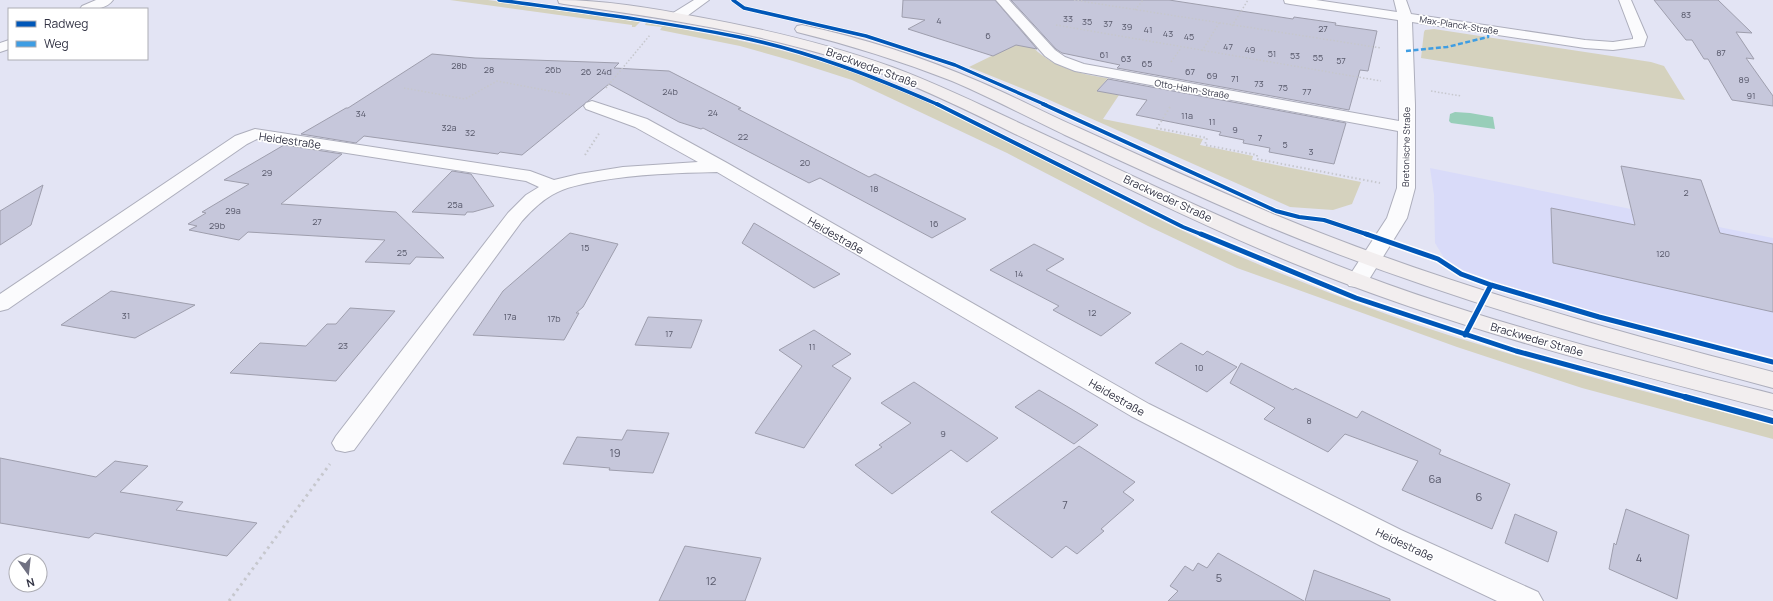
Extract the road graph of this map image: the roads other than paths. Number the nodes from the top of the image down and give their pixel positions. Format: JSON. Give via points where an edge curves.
{"nodes":[{"id":1,"x":107,"y":0,"type":"edge"},
{"id":2,"x":564,"y":0,"type":"edge"},
{"id":3,"x":640,"y":0,"type":"edge"},
{"id":4,"x":1002,"y":0,"type":"edge"},
{"id":5,"x":1290,"y":0,"type":"edge"},
{"id":6,"x":1400,"y":0,"type":"edge"},
{"id":7,"x":1625,"y":0,"type":"edge"},
{"id":8,"x":89,"y":8,"type":"edge"},
{"id":9,"x":692,"y":8,"type":"edge"},
{"id":10,"x":1405,"y":16,"type":"junction"},
{"id":11,"x":599,"y":105,"type":"road end"},
{"id":12,"x":1407,"y":128,"type":"junction"},
{"id":13,"x":721,"y":167,"type":"junction"},
{"id":14,"x":554,"y":187,"type":"junction"},
{"id":15,"x":1372,"y":259,"type":"junction"},
{"id":16,"x":1357,"y":281,"type":"junction"},
{"id":17,"x":0,"y":304,"type":"edge"},
{"id":18,"x":1773,"y":380,"type":"edge"},
{"id":19,"x":1773,"y":402,"type":"edge"},
{"id":20,"x":345,"y":443,"type":"road end"},
{"id":21,"x":1526,"y":601,"type":"edge"}],
"edges":[{"from":1,"to":8,"type":"street"},
{"from":2,"to":9,"type":"main road","name":"Brackweder Straße"},
{"from":3,"to":9,"type":"main road","name":"Brackweder Straße"},
{"from":4,"to":12,"type":"street","name":"Otto-Hahn-Straße","via":[[1050,53],[1080,68]]},
{"from":5,"to":10,"type":"street","name":"Max-Planck-Straße"},
{"from":6,"to":10,"type":"street","name":"Bretonische Straße"},
{"from":7,"to":10,"type":"street","name":"Max-Planck-Straße","via":[[1640,38],[1639,43],[1613,46],[1585,44]]},
{"from":9,"to":15,"type":"main road","name":"Brackweder Straße","via":[[745,16],[818,32],[961,80],[1186,184],[1322,241]]},
{"from":9,"to":16,"type":"main road","name":"Brackweder Straße","via":[[729,26],[806,44],[931,88],[1252,238]]},
{"from":10,"to":12,"type":"street","name":"Bretonische Straße"},
{"from":11,"to":13,"type":"street","name":"Heidestraße","via":[[641,123]]},
{"from":12,"to":15,"type":"street","name":"Bretonische Straße","via":[[1406,188],[1397,218]]},
{"from":13,"to":14,"type":"street","via":[[643,169],[578,179]]},
{"from":13,"to":21,"type":"street","name":"Heidestraße","via":[[1140,410],[1391,538]]},
{"from":14,"to":17,"type":"street","name":"Heidestraße","via":[[530,176],[255,134],[241,140]]},
{"from":14,"to":20,"type":"street","via":[[540,194],[515,217]]},
{"from":15,"to":16,"type":"street","name":"Bretonische Straße"},
{"from":15,"to":18,"type":"main road","name":"Brackweder Straße","via":[[1566,323],[1656,350]]},
{"from":16,"to":19,"type":"main road","name":"Brackweder Straße","via":[[1561,346]]}]}
